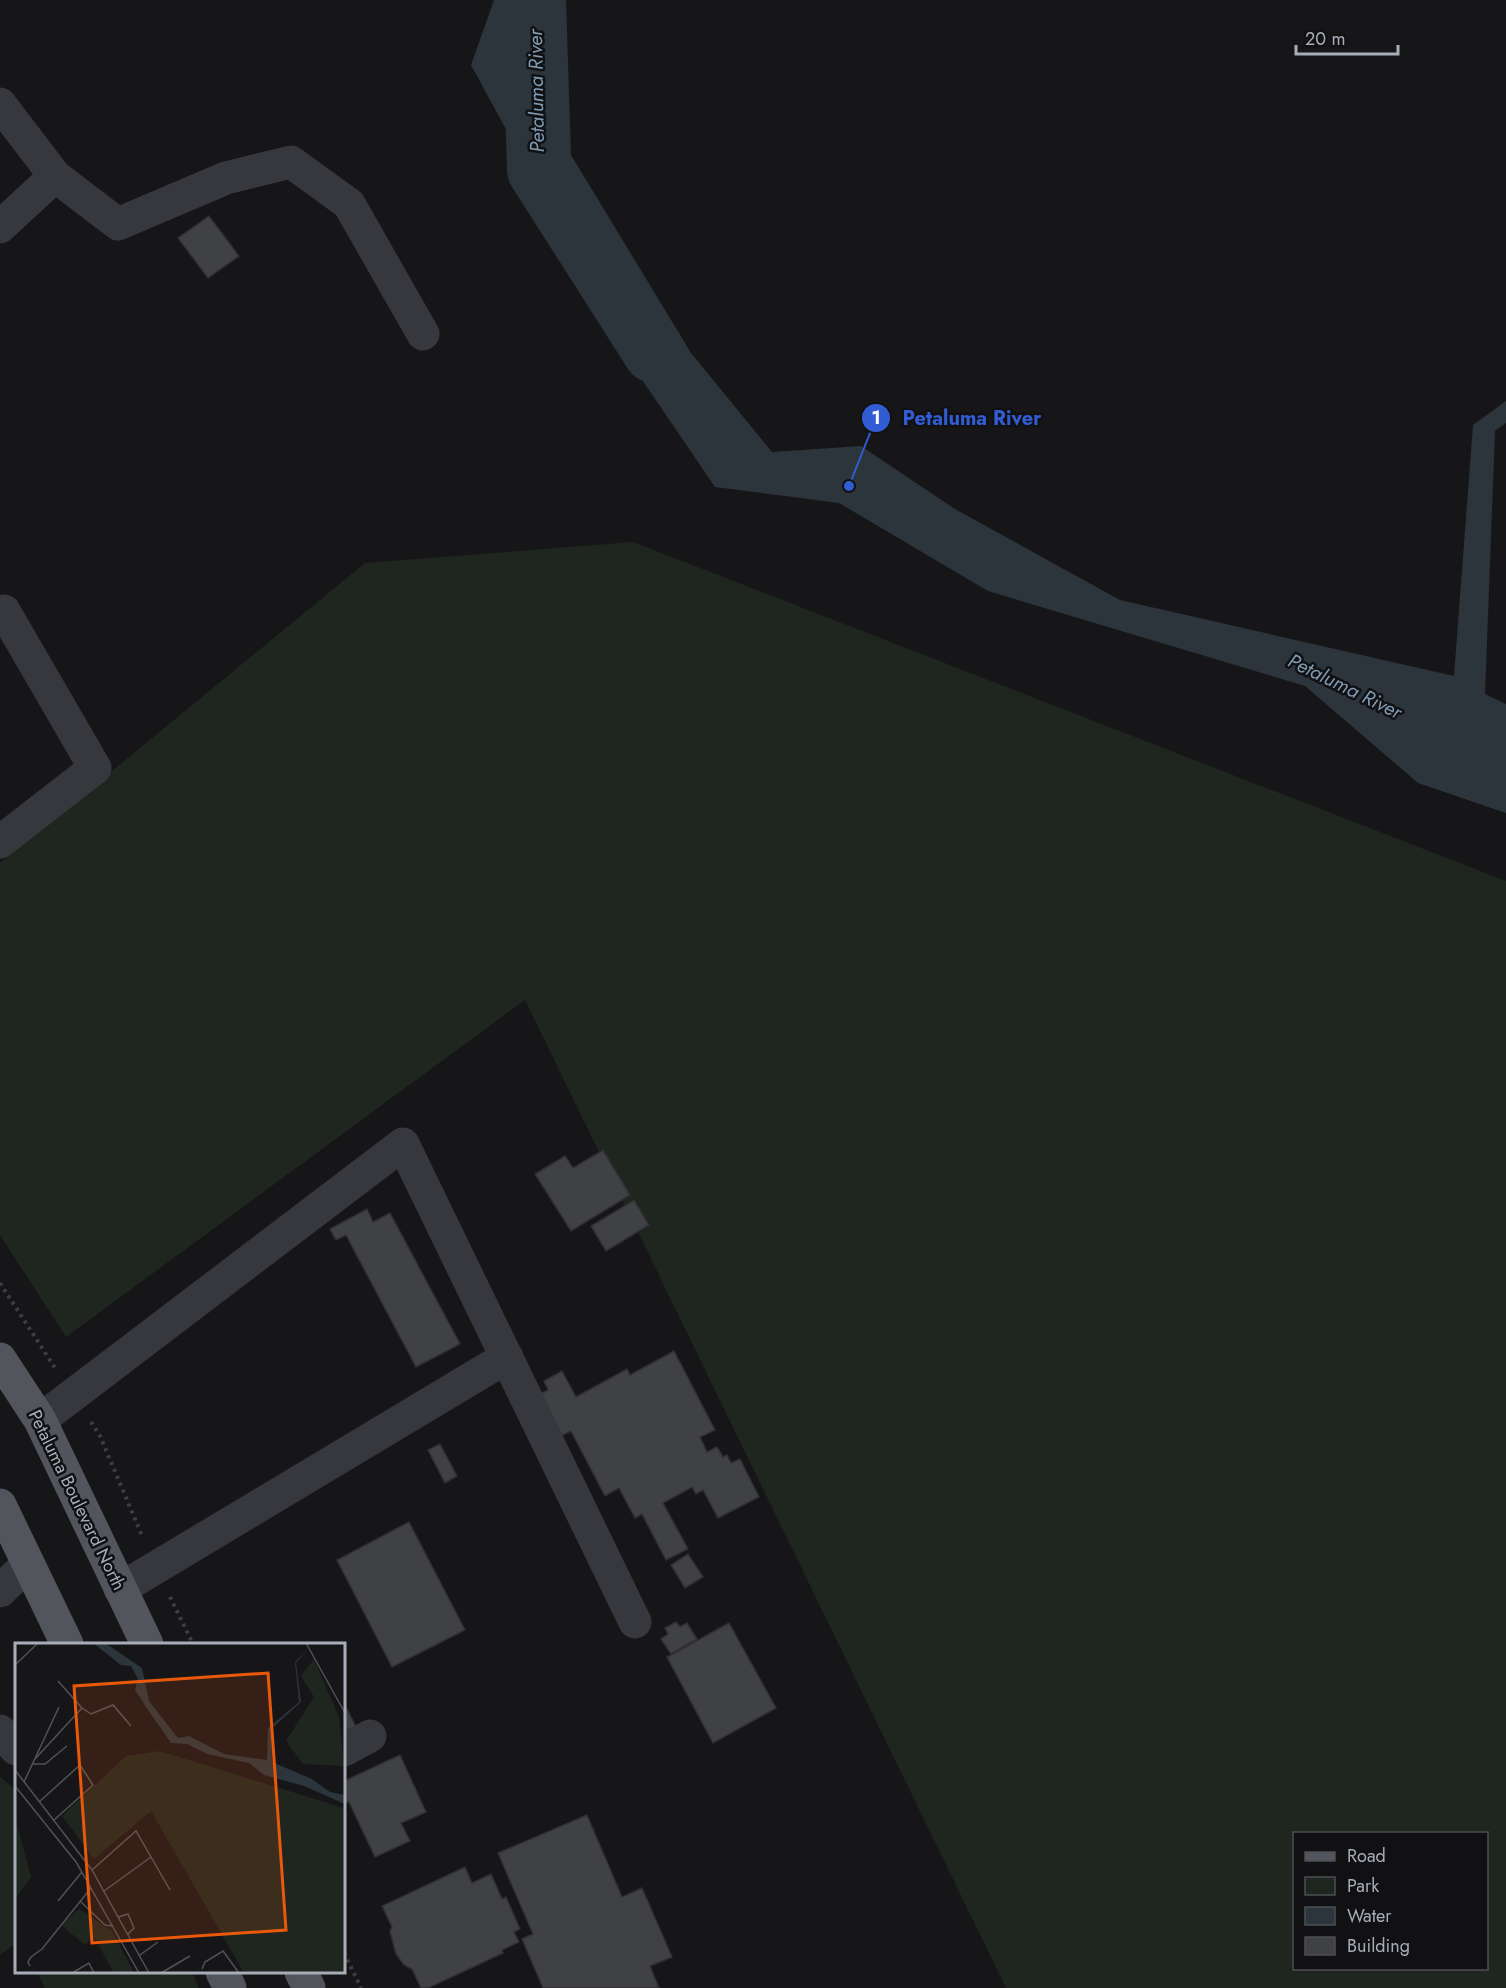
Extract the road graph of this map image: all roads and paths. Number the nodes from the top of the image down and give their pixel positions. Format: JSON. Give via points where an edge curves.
{"nodes":[{"id":1,"x":0,"y":104,"type":"edge"},
{"id":2,"x":55,"y":176,"type":"junction"},
{"id":3,"x":0,"y":226,"type":"edge"},
{"id":4,"x":423,"y":334,"type":"dead end"},
{"id":5,"x":0,"y":615,"type":"edge"},
{"id":6,"x":0,"y":842,"type":"edge"},
{"id":7,"x":0,"y":1283,"type":"edge"},
{"id":8,"x":507,"y":1357,"type":"junction"},
{"id":9,"x":0,"y":1359,"type":"edge"},
{"id":10,"x":73,"y":1395,"type":"junction"},
{"id":11,"x":40,"y":1420,"type":"junction"},
{"id":12,"x":0,"y":1505,"type":"edge"},
{"id":13,"x":28,"y":1564,"type":"junction"},
{"id":14,"x":156,"y":1567,"type":"junction"},
{"id":15,"x":120,"y":1589,"type":"junction"},
{"id":16,"x":0,"y":1591,"type":"edge"},
{"id":17,"x":635,"y":1622,"type":"dead end"},
{"id":18,"x":67,"y":1643,"type":"edge"},
{"id":19,"x":147,"y":1643,"type":"edge"},
{"id":20,"x":193,"y":1643,"type":"edge"},
{"id":21,"x":0,"y":1731,"type":"edge"},
{"id":22,"x":15,"y":1748,"type":"edge"},
{"id":23,"x":345,"y":1955,"type":"edge"},
{"id":24,"x":223,"y":1973,"type":"edge"},
{"id":25,"x":302,"y":1973,"type":"edge"},
{"id":26,"x":230,"y":1988,"type":"edge"},
{"id":27,"x":309,"y":1988,"type":"edge"},
{"id":28,"x":361,"y":1988,"type":"edge"}],
"edges":[{"from":1,"to":2,"type":"lane"},
{"from":2,"to":3,"type":"lane"},
{"from":2,"to":4,"type":"lane","via":[[118,224],[226,178],[291,162],[349,204]]},
{"from":5,"to":6,"type":"lane","via":[[4,611],[95,768]]},
{"from":7,"to":10,"type":"path"},
{"from":8,"to":10,"type":"lane","via":[[403,1144]]},
{"from":8,"to":14,"type":"lane"},
{"from":8,"to":17,"type":"lane"},
{"from":9,"to":11,"type":"main road","name":"Petaluma Boulevard North"},
{"from":10,"to":11,"type":"lane"},
{"from":10,"to":14,"type":"path","via":[[100,1436]]},
{"from":11,"to":15,"type":"main road","name":"Petaluma Boulevard North"},
{"from":12,"to":13,"type":"main road"},
{"from":13,"to":16,"type":"lane"},
{"from":13,"to":18,"type":"main road"},
{"from":14,"to":15,"type":"lane"},
{"from":14,"to":20,"type":"path"},
{"from":15,"to":19,"type":"main road","name":"Petaluma Boulevard North"},
{"from":21,"to":22,"type":"lane"},
{"from":23,"to":28,"type":"path"},
{"from":24,"to":26,"type":"main road"},
{"from":25,"to":27,"type":"main road"}]}
